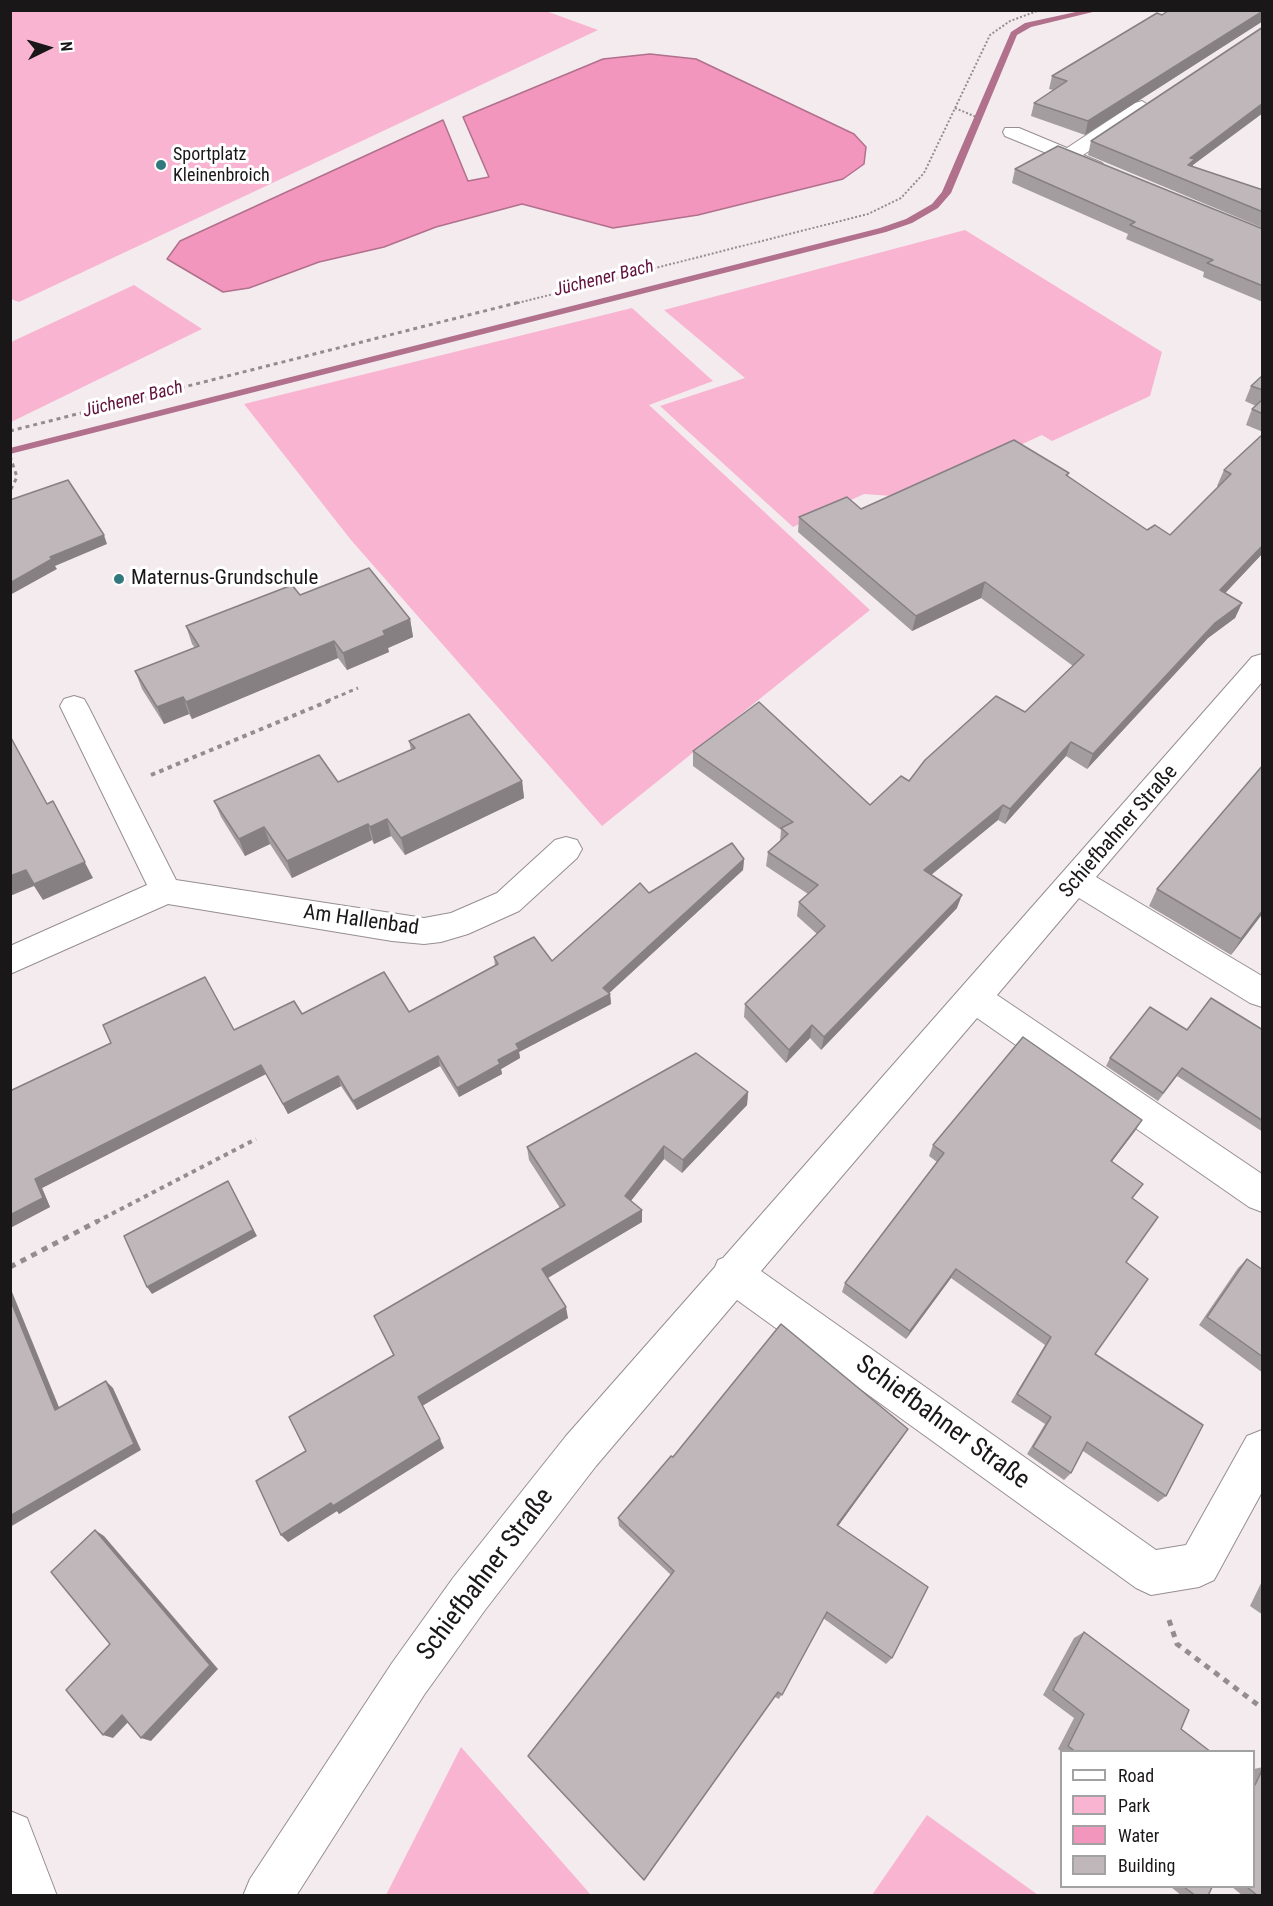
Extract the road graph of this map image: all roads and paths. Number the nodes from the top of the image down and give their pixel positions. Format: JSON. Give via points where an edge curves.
{"nodes":[{"id":1,"x":1040,"y":10,"type":"edge"},
{"id":2,"x":1156,"y":98,"type":"edge"},
{"id":3,"x":1012,"y":132,"type":"dead end"},
{"id":4,"x":1069,"y":156,"type":"junction"},
{"id":5,"x":1112,"y":174,"type":"edge"},
{"id":6,"x":10,"y":431,"type":"edge"},
{"id":7,"x":10,"y":456,"type":"edge"},
{"id":8,"x":10,"y":491,"type":"edge"},
{"id":9,"x":1263,"y":664,"type":"edge"},
{"id":10,"x":358,"y":687,"type":"dead end"},
{"id":11,"x":74,"y":706,"type":"dead end"},
{"id":12,"x":116,"y":790,"type":"junction"},
{"id":13,"x":566,"y":849,"type":"dead end"},
{"id":14,"x":1077,"y":881,"type":"junction"},
{"id":15,"x":166,"y":891,"type":"junction"},
{"id":16,"x":10,"y":961,"type":"edge"},
{"id":17,"x":1263,"y":993,"type":"edge"},
{"id":18,"x":975,"y":998,"type":"junction"},
{"id":19,"x":256,"y":1139,"type":"dead end"},
{"id":20,"x":1263,"y":1195,"type":"edge"},
{"id":21,"x":10,"y":1267,"type":"edge"},
{"id":22,"x":732,"y":1273,"type":"junction"},
{"id":23,"x":1263,"y":1451,"type":"edge"},
{"id":24,"x":1151,"y":1573,"type":"junction"},
{"id":25,"x":1263,"y":1708,"type":"edge"},
{"id":26,"x":10,"y":1835,"type":"edge"},
{"id":27,"x":33,"y":1896,"type":"edge"},
{"id":28,"x":267,"y":1896,"type":"edge"}],
"edges":[{"from":1,"to":6,"type":"path","via":[[1010,21],[990,35],[924,173],[901,198],[868,214]]},
{"from":2,"to":4,"type":"street"},
{"from":3,"to":4,"type":"street"},
{"from":4,"to":5,"type":"street"},
{"from":7,"to":8,"type":"path","via":[[16,470],[16,482]]},
{"from":9,"to":14,"type":"street","name":"Schiefbahner Straße"},
{"from":10,"to":12,"type":"path"},
{"from":11,"to":12,"type":"street"},
{"from":12,"to":15,"type":"street"},
{"from":13,"to":15,"type":"street","name":"Am Hallenbad","via":[[508,902],[457,925],[424,931]]},
{"from":14,"to":17,"type":"street"},
{"from":14,"to":18,"type":"street","name":"Schiefbahner Straße"},
{"from":15,"to":16,"type":"street"},
{"from":18,"to":20,"type":"street"},
{"from":18,"to":22,"type":"street","name":"Schiefbahner Straße"},
{"from":19,"to":21,"type":"path"},
{"from":22,"to":24,"type":"street","name":"Schiefbahner Straße"},
{"from":22,"to":28,"type":"street","name":"Schiefbahner Straße","via":[[581,1451],[469,1594],[408,1679]]},
{"from":23,"to":24,"type":"street","via":[[1200,1565]]},
{"from":24,"to":25,"type":"path","via":[[1177,1644]]},
{"from":26,"to":27,"type":"street"}]}
